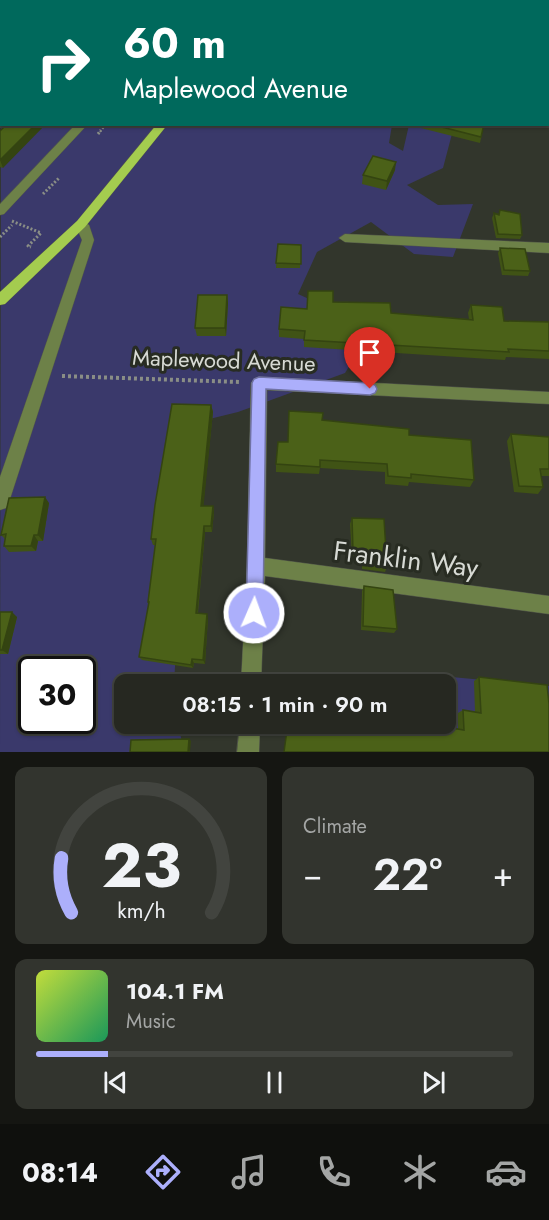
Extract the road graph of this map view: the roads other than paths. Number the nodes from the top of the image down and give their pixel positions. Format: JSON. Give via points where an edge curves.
{"nodes":[{"id":1,"x":81,"y":126,"type":"edge"},
{"id":2,"x":161,"y":126,"type":"edge"},
{"id":3,"x":0,"y":211,"type":"edge"},
{"id":4,"x":81,"y":224,"type":"junction"},
{"id":5,"x":345,"y":238,"type":"dead end"},
{"id":6,"x":549,"y":248,"type":"edge"},
{"id":7,"x":0,"y":300,"type":"edge"},
{"id":8,"x":549,"y":398,"type":"edge"},
{"id":9,"x":0,"y":502,"type":"edge"},
{"id":10,"x":256,"y":566,"type":"junction"},
{"id":11,"x":549,"y":605,"type":"edge"},
{"id":12,"x":251,"y":674,"type":"edge"},
{"id":13,"x":249,"y":734,"type":"edge"},
{"id":14,"x":248,"y":752,"type":"edge"}],
"edges":[{"from":1,"to":3,"type":"street"},
{"from":2,"to":4,"type":"main road"},
{"from":4,"to":7,"type":"main road"},
{"from":4,"to":9,"type":"street","via":[[88,240]]},
{"from":5,"to":6,"type":"street"},
{"from":8,"to":10,"type":"street","name":"Maplewood Avenue","via":[[259,383]]},
{"from":10,"to":11,"type":"street","name":"Franklin Way"},
{"from":10,"to":12,"type":"street"},
{"from":13,"to":14,"type":"street"}]}
